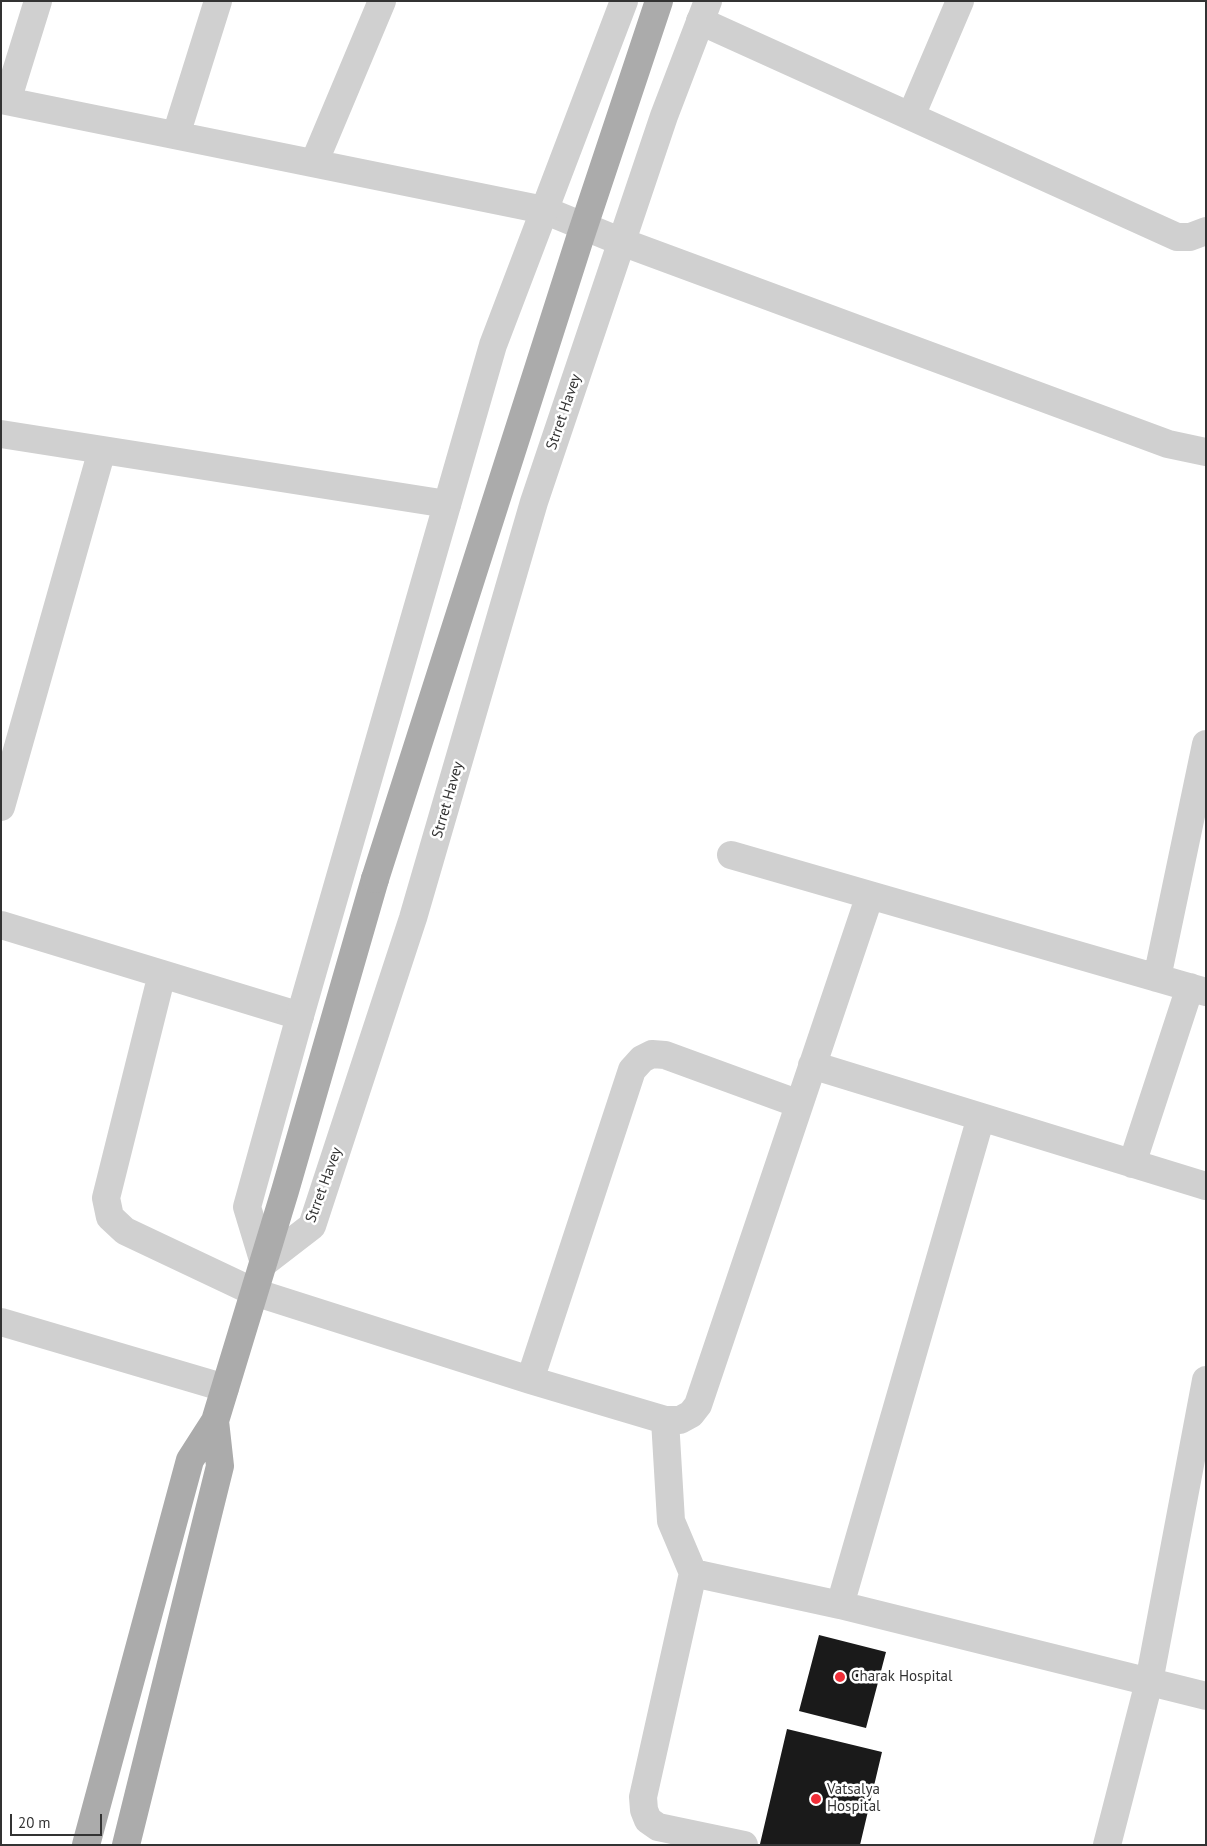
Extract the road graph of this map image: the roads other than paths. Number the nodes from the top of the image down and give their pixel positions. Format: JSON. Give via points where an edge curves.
{"nodes":[{"id":1,"x":38,"y":1,"type":"edge"},
{"id":2,"x":218,"y":1,"type":"edge"},
{"id":3,"x":382,"y":1,"type":"edge"},
{"id":4,"x":624,"y":1,"type":"edge"},
{"id":5,"x":660,"y":1,"type":"edge"},
{"id":6,"x":960,"y":1,"type":"edge"},
{"id":7,"x":704,"y":11,"type":"edge"},
{"id":8,"x":4,"y":100,"type":"edge"},
{"id":9,"x":911,"y":116,"type":"junction"},
{"id":10,"x":176,"y":135,"type":"junction"},
{"id":11,"x":314,"y":163,"type":"junction"},
{"id":12,"x":544,"y":210,"type":"junction"},
{"id":13,"x":1206,"y":231,"type":"edge"},
{"id":14,"x":622,"y":242,"type":"junction"},
{"id":15,"x":1,"y":434,"type":"edge"},
{"id":16,"x":102,"y":450,"type":"junction"},
{"id":17,"x":1206,"y":452,"type":"edge"},
{"id":18,"x":447,"y":504,"type":"junction"},
{"id":19,"x":1206,"y":744,"type":"edge"},
{"id":20,"x":1,"y":807,"type":"edge"},
{"id":21,"x":731,"y":855,"type":"dead end"},
{"id":22,"x":870,"y":895,"type":"junction"},
{"id":23,"x":1,"y":925,"type":"edge"},
{"id":24,"x":162,"y":974,"type":"junction"},
{"id":25,"x":1157,"y":978,"type":"junction"},
{"id":26,"x":1198,"y":990,"type":"edge"},
{"id":27,"x":300,"y":1016,"type":"junction"},
{"id":28,"x":812,"y":1065,"type":"junction"},
{"id":29,"x":799,"y":1104,"type":"junction"},
{"id":30,"x":982,"y":1117,"type":"junction"},
{"id":31,"x":1132,"y":1164,"type":"junction"},
{"id":32,"x":1206,"y":1186,"type":"edge"},
{"id":33,"x":264,"y":1263,"type":"junction"},
{"id":34,"x":254,"y":1292,"type":"junction"},
{"id":35,"x":1,"y":1322,"type":"edge"},
{"id":36,"x":530,"y":1380,"type":"junction"},
{"id":37,"x":1206,"y":1380,"type":"edge"},
{"id":38,"x":225,"y":1388,"type":"junction"},
{"id":39,"x":665,"y":1420,"type":"junction"},
{"id":40,"x":215,"y":1421,"type":"junction"},
{"id":41,"x":693,"y":1573,"type":"junction"},
{"id":42,"x":840,"y":1605,"type":"junction"},
{"id":43,"x":1149,"y":1682,"type":"junction"},
{"id":44,"x":1206,"y":1696,"type":"edge"},
{"id":45,"x":86,"y":1845,"type":"edge"},
{"id":46,"x":126,"y":1845,"type":"edge"},
{"id":47,"x":744,"y":1845,"type":"edge"},
{"id":48,"x":1107,"y":1845,"type":"edge"}],
"edges":[{"from":1,"to":8,"type":"street"},
{"from":2,"to":10,"type":"street"},
{"from":3,"to":11,"type":"street"},
{"from":4,"to":12,"type":"street"},
{"from":5,"to":33,"type":"main road","bridge":true,"via":[[580,238],[375,879]]},
{"from":6,"to":9,"type":"street"},
{"from":7,"to":9,"type":"street"},
{"from":7,"to":14,"type":"street","name":"Strret Havey","via":[[664,116]]},
{"from":8,"to":10,"type":"street"},
{"from":9,"to":13,"type":"street","via":[[1177,237],[1190,237]]},
{"from":10,"to":11,"type":"street"},
{"from":11,"to":12,"type":"street"},
{"from":12,"to":14,"type":"street"},
{"from":12,"to":18,"type":"street","via":[[493,345]]},
{"from":14,"to":17,"type":"street","via":[[1168,444]]},
{"from":14,"to":33,"type":"street","name":"Strret Havey","via":[[534,502],[414,918],[312,1226]]},
{"from":15,"to":16,"type":"street"},
{"from":16,"to":18,"type":"street"},
{"from":16,"to":20,"type":"street"},
{"from":18,"to":27,"type":"street"},
{"from":19,"to":25,"type":"street"},
{"from":21,"to":22,"type":"street"},
{"from":22,"to":25,"type":"street"},
{"from":22,"to":28,"type":"street"},
{"from":23,"to":24,"type":"street"},
{"from":24,"to":27,"type":"street"},
{"from":24,"to":34,"type":"street","via":[[106,1198],[110,1218],[125,1231]]},
{"from":25,"to":26,"type":"street"},
{"from":26,"to":31,"type":"street"},
{"from":27,"to":33,"type":"street","via":[[247,1207]]},
{"from":28,"to":29,"type":"street"},
{"from":28,"to":30,"type":"street"},
{"from":29,"to":36,"type":"street","via":[[665,1055],[652,1054],[642,1059],[632,1070]]},
{"from":29,"to":39,"type":"street","via":[[698,1404],[691,1414],[680,1420]]},
{"from":30,"to":31,"type":"street"},
{"from":30,"to":42,"type":"street"},
{"from":31,"to":32,"type":"street"},
{"from":33,"to":34,"type":"main road"},
{"from":34,"to":36,"type":"street"},
{"from":34,"to":38,"type":"main road"},
{"from":35,"to":38,"type":"street"},
{"from":36,"to":39,"type":"street"},
{"from":37,"to":43,"type":"street"},
{"from":38,"to":40,"type":"main road"},
{"from":39,"to":41,"type":"street","via":[[671,1521]]},
{"from":40,"to":45,"type":"main road","via":[[190,1460]]},
{"from":40,"to":46,"type":"main road","via":[[220,1466]]},
{"from":41,"to":42,"type":"street"},
{"from":41,"to":47,"type":"street","via":[[643,1797],[644,1810],[648,1820],[658,1827]]},
{"from":42,"to":43,"type":"street"},
{"from":43,"to":44,"type":"street"},
{"from":43,"to":48,"type":"street"}]}
